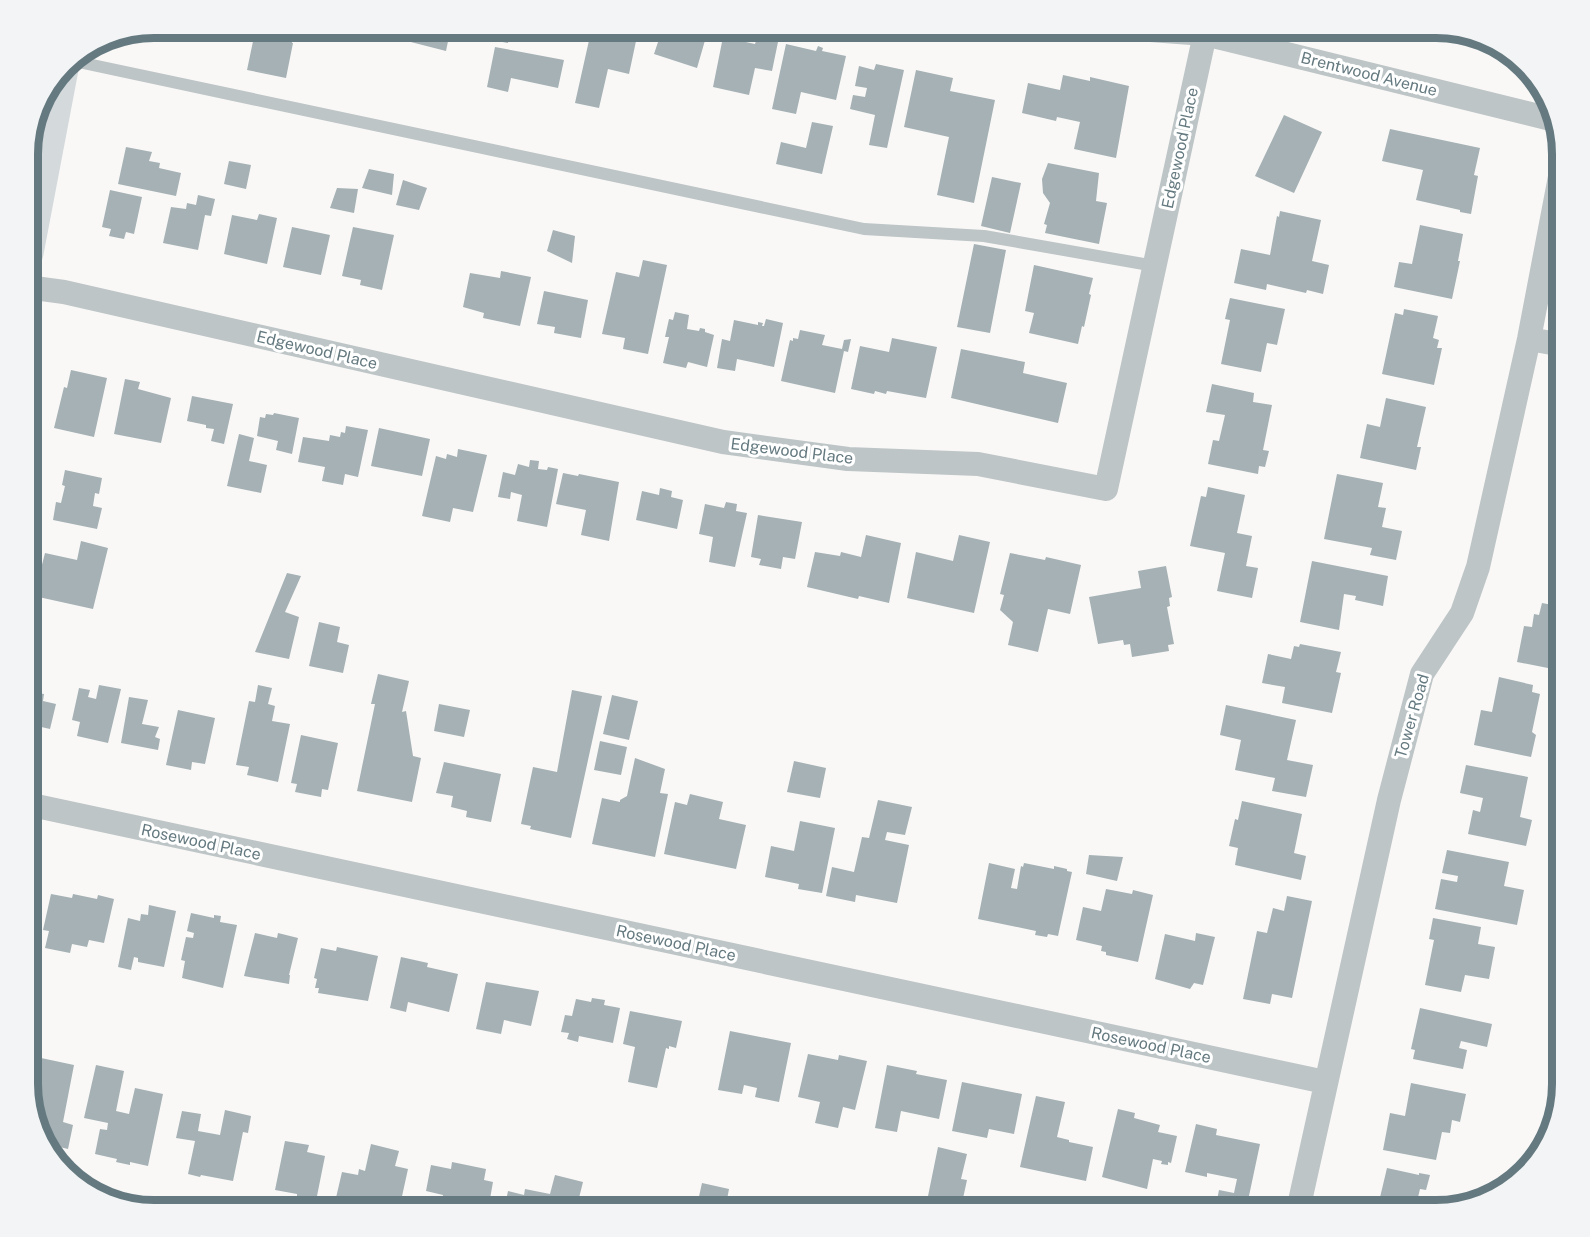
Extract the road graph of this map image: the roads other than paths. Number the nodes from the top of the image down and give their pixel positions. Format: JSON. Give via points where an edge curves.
{"nodes":[{"id":1,"x":1204,"y":38,"type":"edge"},
{"id":2,"x":1221,"y":38,"type":"edge"},
{"id":3,"x":82,"y":63,"type":"edge"},
{"id":4,"x":58,"y":88,"type":"edge"},
{"id":5,"x":1547,"y":118,"type":"edge"},
{"id":6,"x":38,"y":195,"type":"edge"},
{"id":7,"x":1552,"y":219,"type":"edge"},
{"id":8,"x":1155,"y":266,"type":"junction"},
{"id":9,"x":38,"y":289,"type":"edge"},
{"id":10,"x":1529,"y":339,"type":"junction"},
{"id":11,"x":1552,"y":343,"type":"edge"},
{"id":12,"x":38,"y":806,"type":"edge"},
{"id":13,"x":1325,"y":1082,"type":"junction"},
{"id":14,"x":1300,"y":1200,"type":"edge"}],
"edges":[{"from":1,"to":8,"type":"street","name":"Edgewood Place"},
{"from":2,"to":5,"type":"street","name":"Brentwood Avenue"},
{"from":3,"to":8,"type":"lane","via":[[864,229],[984,236]]},
{"from":4,"to":6,"type":"street"},
{"from":7,"to":10,"type":"street","name":"Tower Road"},
{"from":8,"to":9,"type":"street","name":"Edgewood Place","via":[[1106,489],[978,465],[848,459],[723,442]]},
{"from":10,"to":11,"type":"street"},
{"from":10,"to":13,"type":"street","name":"Tower Road","via":[[1478,567],[1462,613],[1422,674]]},
{"from":12,"to":13,"type":"street","name":"Rosewood Place"},
{"from":13,"to":14,"type":"street","name":"Tower Road"}]}
